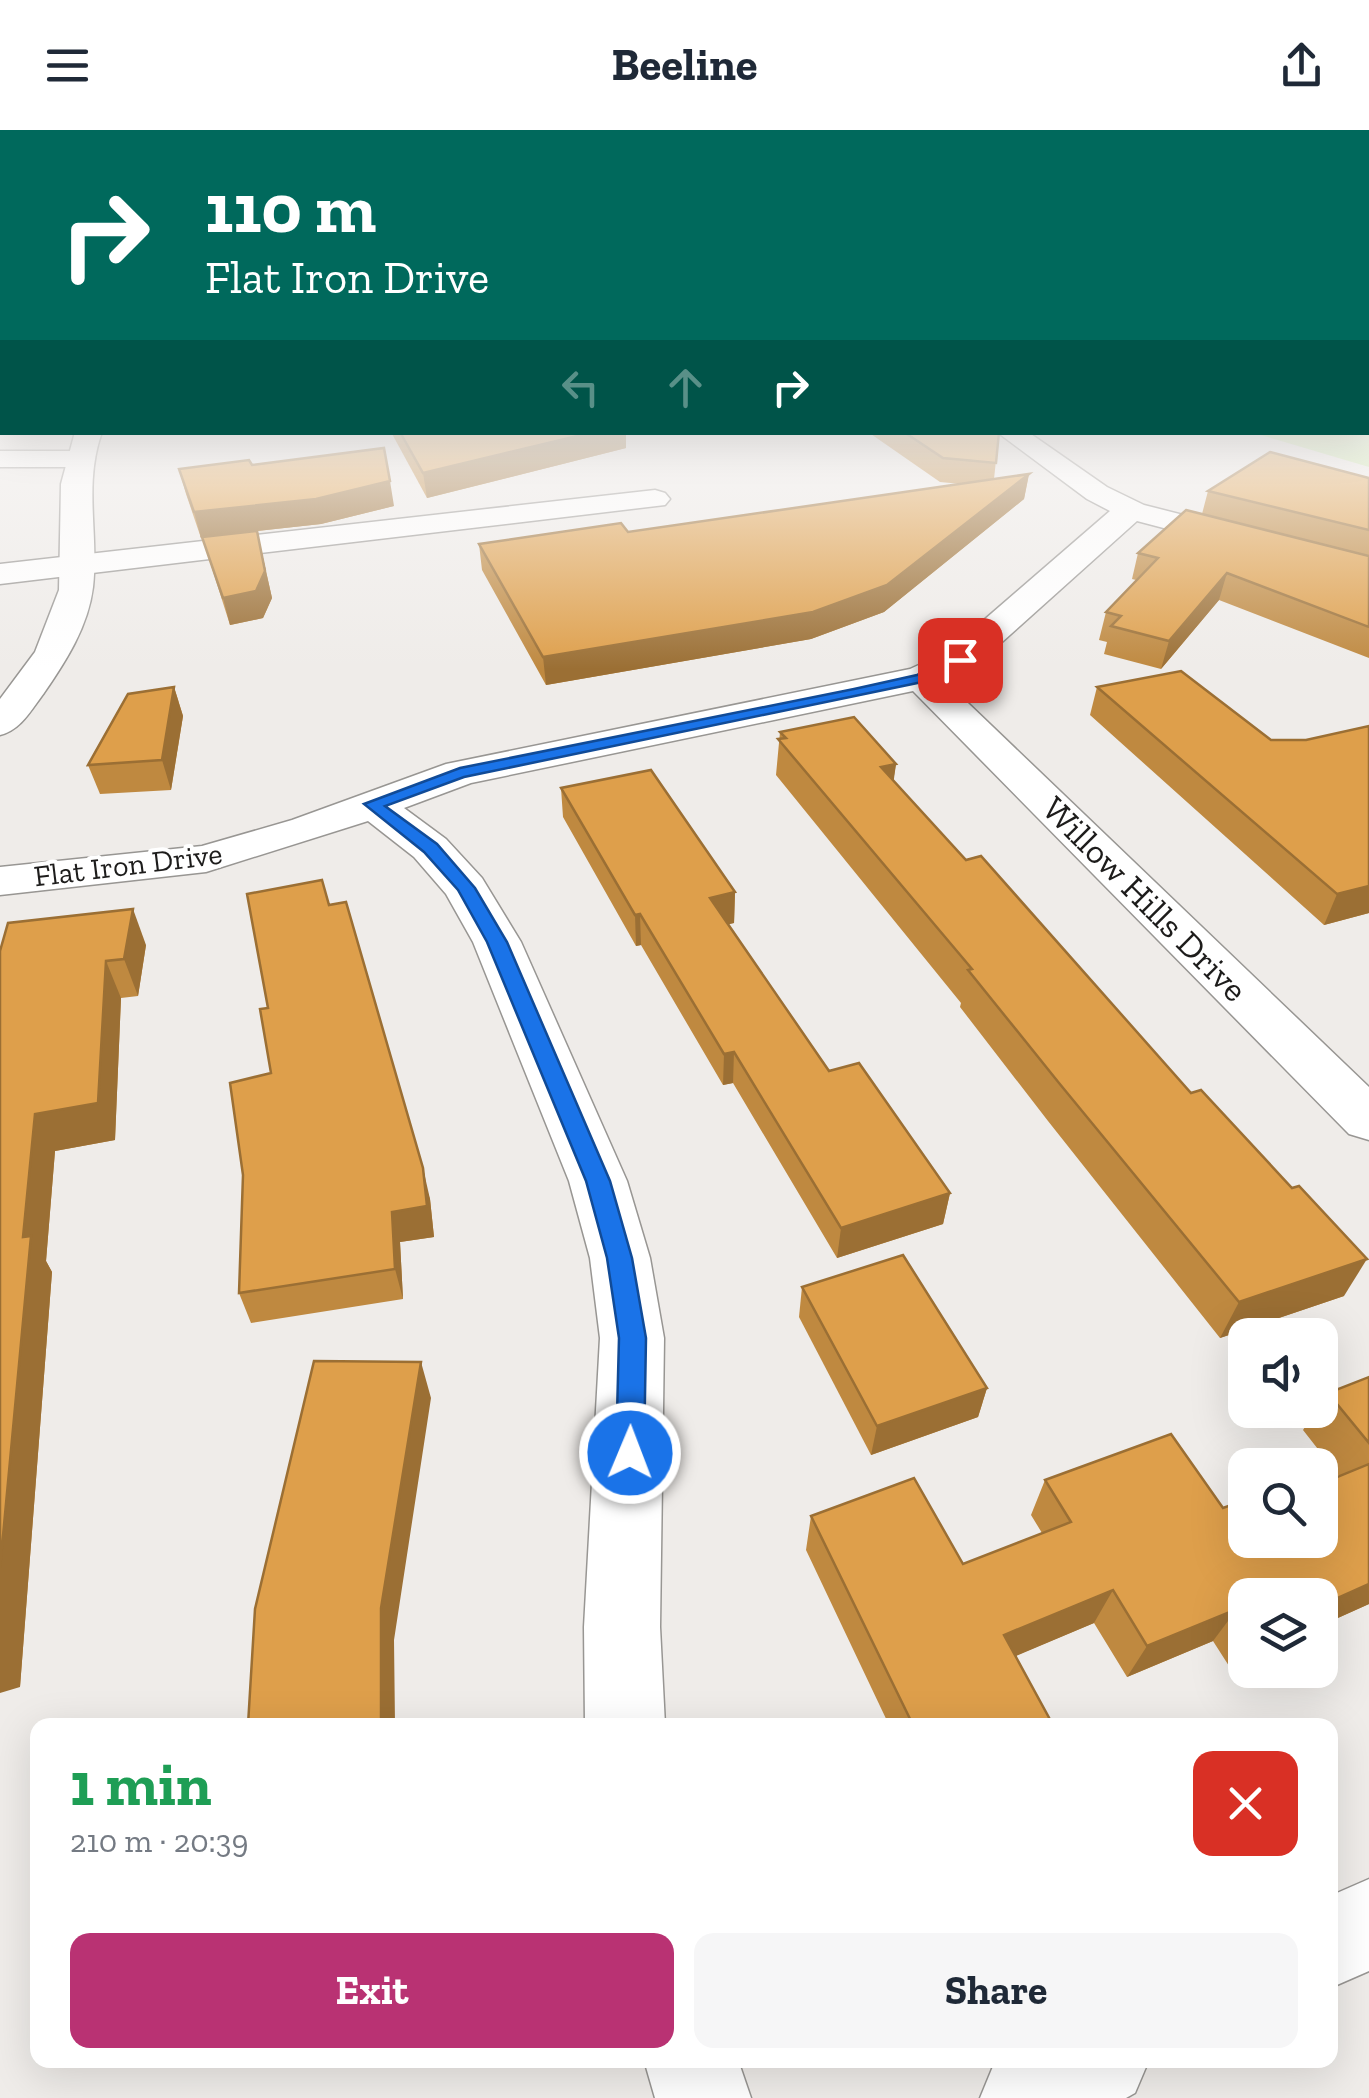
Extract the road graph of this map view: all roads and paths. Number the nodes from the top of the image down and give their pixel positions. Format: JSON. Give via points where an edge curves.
{"nodes":[{"id":1,"x":75,"y":486,"type":"edge"},
{"id":2,"x":1088,"y":486,"type":"edge"},
{"id":3,"x":655,"y":499,"type":"dead end"},
{"id":4,"x":1133,"y":511,"type":"junction"},
{"id":5,"x":78,"y":566,"type":"junction"},
{"id":6,"x":1369,"y":572,"type":"edge"},
{"id":7,"x":0,"y":574,"type":"edge"},
{"id":8,"x":922,"y":678,"type":"junction"},
{"id":9,"x":0,"y":723,"type":"edge"},
{"id":10,"x":372,"y":804,"type":"junction"},
{"id":11,"x":0,"y":880,"type":"edge"},
{"id":12,"x":1369,"y":1120,"type":"edge"},
{"id":13,"x":625,"y":1718,"type":"edge"},
{"id":14,"x":1369,"y":1923,"type":"edge"},
{"id":15,"x":1338,"y":1939,"type":"edge"},
{"id":16,"x":694,"y":2068,"type":"edge"},
{"id":17,"x":1086,"y":2068,"type":"edge"},
{"id":18,"x":703,"y":2098,"type":"edge"},
{"id":19,"x":1028,"y":2098,"type":"edge"}],
"edges":[{"from":1,"to":5,"type":"street"},
{"from":2,"to":4,"type":"street"},
{"from":3,"to":5,"type":"street"},
{"from":4,"to":6,"type":"street"},
{"from":4,"to":8,"type":"street","name":"Flat Iron Drive","via":[[960,660]]},
{"from":5,"to":7,"type":"street"},
{"from":5,"to":9,"type":"street","via":[[69,622]]},
{"from":8,"to":10,"type":"street","name":"Flat Iron Drive","via":[[460,773]]},
{"from":8,"to":12,"type":"street","name":"Willow Hills Drive"},
{"from":10,"to":11,"type":"street","name":"Flat Iron Drive","via":[[206,859]]},
{"from":10,"to":13,"type":"street","via":[[430,848],[466,888],[497,942],[598,1181],[620,1258],[632,1338]]},
{"from":14,"to":15,"type":"street"},
{"from":16,"to":18,"type":"street"},
{"from":17,"to":19,"type":"street"}]}
